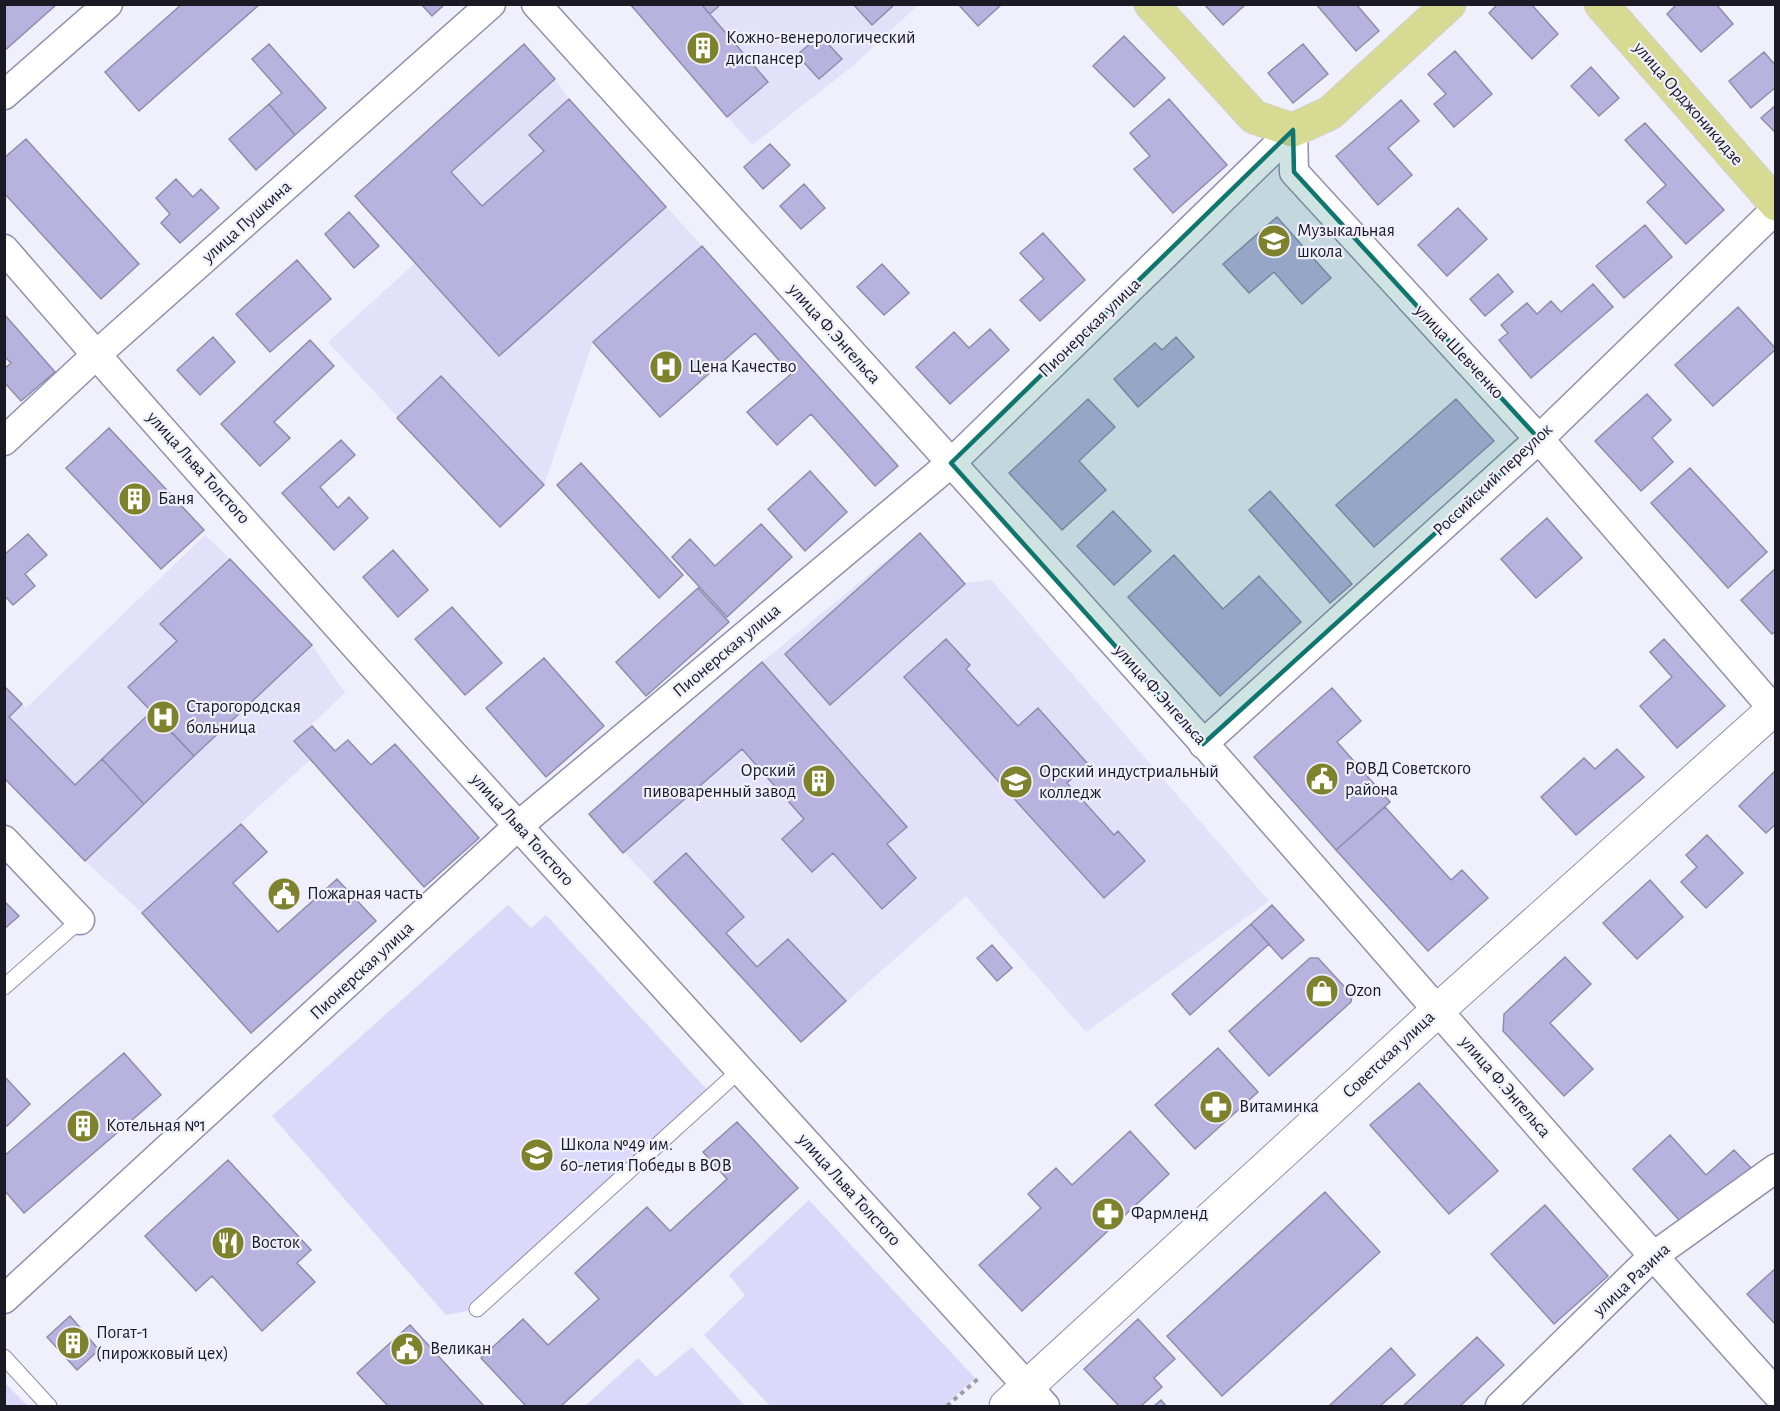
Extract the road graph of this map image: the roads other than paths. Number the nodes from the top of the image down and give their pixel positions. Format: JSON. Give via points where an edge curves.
{"nodes":[{"id":1,"x":108,"y":4,"type":"edge"},
{"id":2,"x":490,"y":4,"type":"edge"},
{"id":3,"x":536,"y":4,"type":"edge"},
{"id":4,"x":1151,"y":4,"type":"edge"},
{"id":5,"x":1449,"y":4,"type":"edge"},
{"id":6,"x":1601,"y":4,"type":"edge"},
{"id":7,"x":4,"y":95,"type":"edge"},
{"id":8,"x":1293,"y":130,"type":"junction"},
{"id":9,"x":1776,"y":204,"type":"edge"},
{"id":10,"x":1776,"y":209,"type":"edge"},
{"id":11,"x":4,"y":249,"type":"edge"},
{"id":12,"x":96,"y":355,"type":"junction"},
{"id":13,"x":1539,"y":439,"type":"junction"},
{"id":14,"x":4,"y":441,"type":"edge"},
{"id":15,"x":951,"y":463,"type":"junction"},
{"id":16,"x":1775,"y":710,"type":"edge"},
{"id":17,"x":1203,"y":744,"type":"junction"},
{"id":18,"x":518,"y":826,"type":"junction"},
{"id":19,"x":4,"y":840,"type":"edge"},
{"id":20,"x":80,"y":920,"type":"joint"},
{"id":21,"x":4,"y":987,"type":"edge"},
{"id":22,"x":1438,"y":1010,"type":"junction"},
{"id":23,"x":740,"y":1070,"type":"junction"},
{"id":24,"x":1776,"y":1168,"type":"edge"},
{"id":25,"x":1652,"y":1257,"type":"junction"},
{"id":26,"x":4,"y":1299,"type":"edge"},
{"id":27,"x":477,"y":1309,"type":"dead end"},
{"id":28,"x":4,"y":1357,"type":"edge"},
{"id":29,"x":1776,"y":1393,"type":"edge"},
{"id":30,"x":1026,"y":1400,"type":"edge"},
{"id":31,"x":49,"y":1407,"type":"edge"},
{"id":32,"x":1500,"y":1407,"type":"edge"}],
"edges":[{"from":1,"to":7,"type":"street"},
{"from":2,"to":12,"type":"street","name":"улица Пушкина"},
{"from":3,"to":15,"type":"street","name":"улица Ф.Энгельса"},
{"from":4,"to":8,"type":"main road","via":[[1254,117]]},
{"from":5,"to":8,"type":"main road","name":"Пионерская улица","via":[[1330,113]]},
{"from":6,"to":9,"type":"main road","name":"улица Орджоникидзе"},
{"from":8,"to":13,"type":"street","name":"улица Шевченко","via":[[1294,172]]},
{"from":8,"to":15,"type":"street","name":"Пионерская улица"},
{"from":10,"to":13,"type":"street","name":"Российский переулок"},
{"from":11,"to":12,"type":"street","name":"улица Льва Толстого"},
{"from":12,"to":14,"type":"street","name":"улица Пушкина"},
{"from":12,"to":18,"type":"street","name":"улица Льва Толстого"},
{"from":13,"to":16,"type":"street","name":"улица Шевченко"},
{"from":13,"to":17,"type":"street","name":"Российский переулок"},
{"from":15,"to":17,"type":"street","name":"улица Ф.Энгельса"},
{"from":15,"to":18,"type":"street","name":"Пионерская улица"},
{"from":16,"to":22,"type":"street","name":"Советская улица"},
{"from":17,"to":22,"type":"street","name":"улица Ф.Энгельса"},
{"from":18,"to":23,"type":"street","name":"улица Льва Толстого"},
{"from":18,"to":26,"type":"street","name":"Пионерская улица"},
{"from":19,"to":20,"type":"street"},
{"from":20,"to":21,"type":"lane"},
{"from":22,"to":25,"type":"street","name":"улица Ф.Энгельса"},
{"from":22,"to":30,"type":"street","name":"Советская улица"},
{"from":23,"to":27,"type":"lane"},
{"from":23,"to":30,"type":"street","name":"улица Льва Толстого","via":[[1001,1358]]},
{"from":24,"to":25,"type":"street","name":"улица Разина"},
{"from":25,"to":29,"type":"street","name":"улица Ф.Энгельса"},
{"from":25,"to":32,"type":"street","name":"улица Разина"},
{"from":28,"to":31,"type":"lane"}]}
